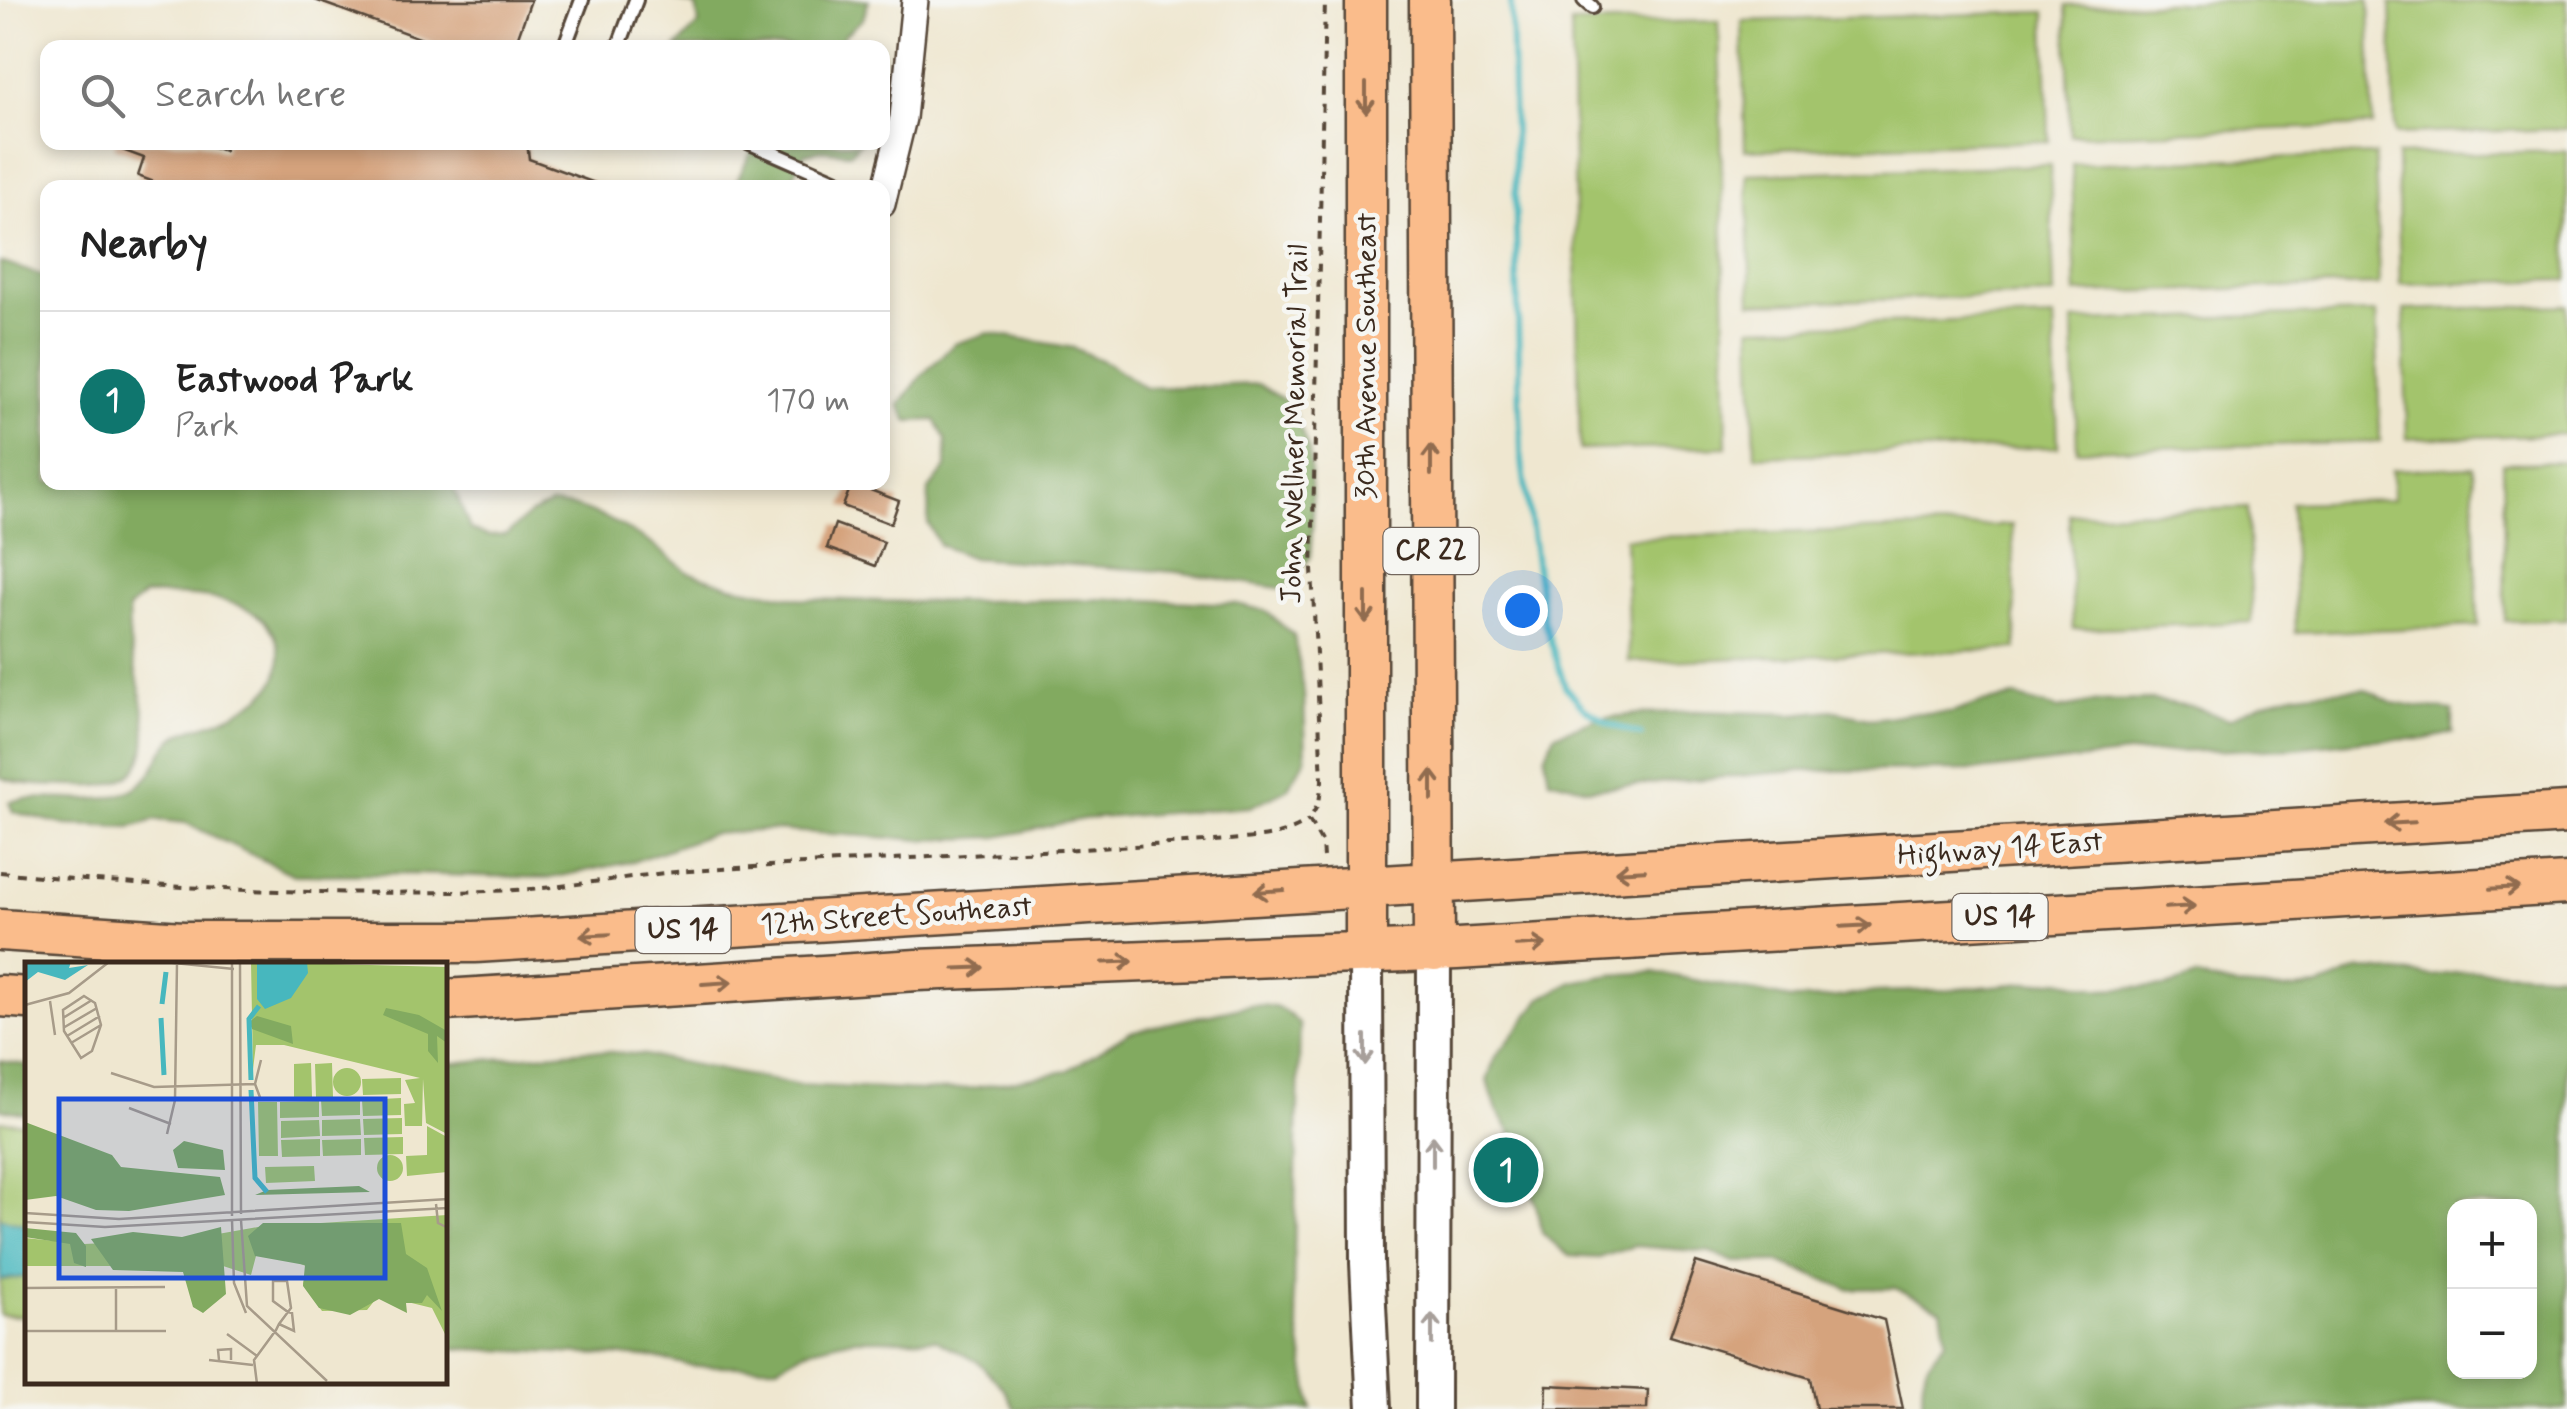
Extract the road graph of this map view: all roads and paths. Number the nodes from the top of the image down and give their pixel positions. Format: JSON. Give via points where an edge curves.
{"nodes":[{"id":1,"x":582,"y":0,"type":"edge"},
{"id":2,"x":636,"y":0,"type":"edge"},
{"id":3,"x":915,"y":0,"type":"edge"},
{"id":4,"x":1326,"y":0,"type":"edge"},
{"id":5,"x":1366,"y":0,"type":"edge"},
{"id":6,"x":1430,"y":0,"type":"edge"},
{"id":7,"x":567,"y":40,"type":"edge"},
{"id":8,"x":621,"y":40,"type":"edge"},
{"id":9,"x":766,"y":150,"type":"edge"},
{"id":10,"x":835,"y":180,"type":"edge"},
{"id":11,"x":888,"y":180,"type":"edge"},
{"id":12,"x":2567,"y":813,"type":"edge"},
{"id":13,"x":1309,"y":820,"type":"junction"},
{"id":14,"x":1322,"y":842,"type":"dead end"},
{"id":15,"x":0,"y":872,"type":"edge"},
{"id":16,"x":1432,"y":882,"type":"junction"},
{"id":17,"x":2567,"y":884,"type":"edge"},
{"id":18,"x":1366,"y":885,"type":"junction"},
{"id":19,"x":0,"y":930,"type":"edge"},
{"id":20,"x":1434,"y":950,"type":"junction"},
{"id":21,"x":1366,"y":953,"type":"junction"},
{"id":22,"x":0,"y":996,"type":"edge"},
{"id":23,"x":25,"y":998,"type":"edge"},
{"id":24,"x":448,"y":1000,"type":"edge"},
{"id":25,"x":1374,"y":1409,"type":"edge"},
{"id":26,"x":1433,"y":1409,"type":"edge"}],
"edges":[{"from":1,"to":7,"type":"lane"},
{"from":2,"to":8,"type":"lane"},
{"from":3,"to":11,"type":"street","via":[[904,118]]},
{"from":4,"to":13,"type":"path","name":"John Wellner Memorial Trail","via":[[1312,569],[1322,781]]},
{"from":5,"to":18,"type":"main road","name":"30th Avenue Southeast","number":"CR 22","one_way":true},
{"from":16,"to":6,"type":"main road","number":"CR 22","one_way":true},
{"from":9,"to":10,"type":"lane"},
{"from":12,"to":16,"type":"main road","name":"Highway 14 East","number":"US 14","one_way":true},
{"from":13,"to":14,"type":"path"},
{"from":13,"to":15,"type":"path","via":[[1273,834],[1204,842],[683,872],[518,890],[188,887]]},
{"from":16,"to":18,"type":"main road","name":"12th Street Southeast","number":"US 14"},
{"from":16,"to":20,"type":"main road","number":"CR 22"},
{"from":20,"to":17,"type":"main road","number":"US 14","one_way":true},
{"from":18,"to":19,"type":"main road","name":"12th Street Southeast","number":"US 14","one_way":true,"via":[[475,942],[183,942]]},
{"from":18,"to":21,"type":"main road","name":"30th Avenue Southeast","number":"CR 22"},
{"from":20,"to":21,"type":"main road","name":"12th Street Southeast","number":"US 14"},
{"from":26,"to":20,"type":"street","one_way":true},
{"from":24,"to":21,"type":"main road","name":"12th Street Southeast","number":"US 14","one_way":true,"via":[[917,970]]},
{"from":21,"to":25,"type":"street","one_way":true},
{"from":22,"to":23,"type":"main road"}]}
